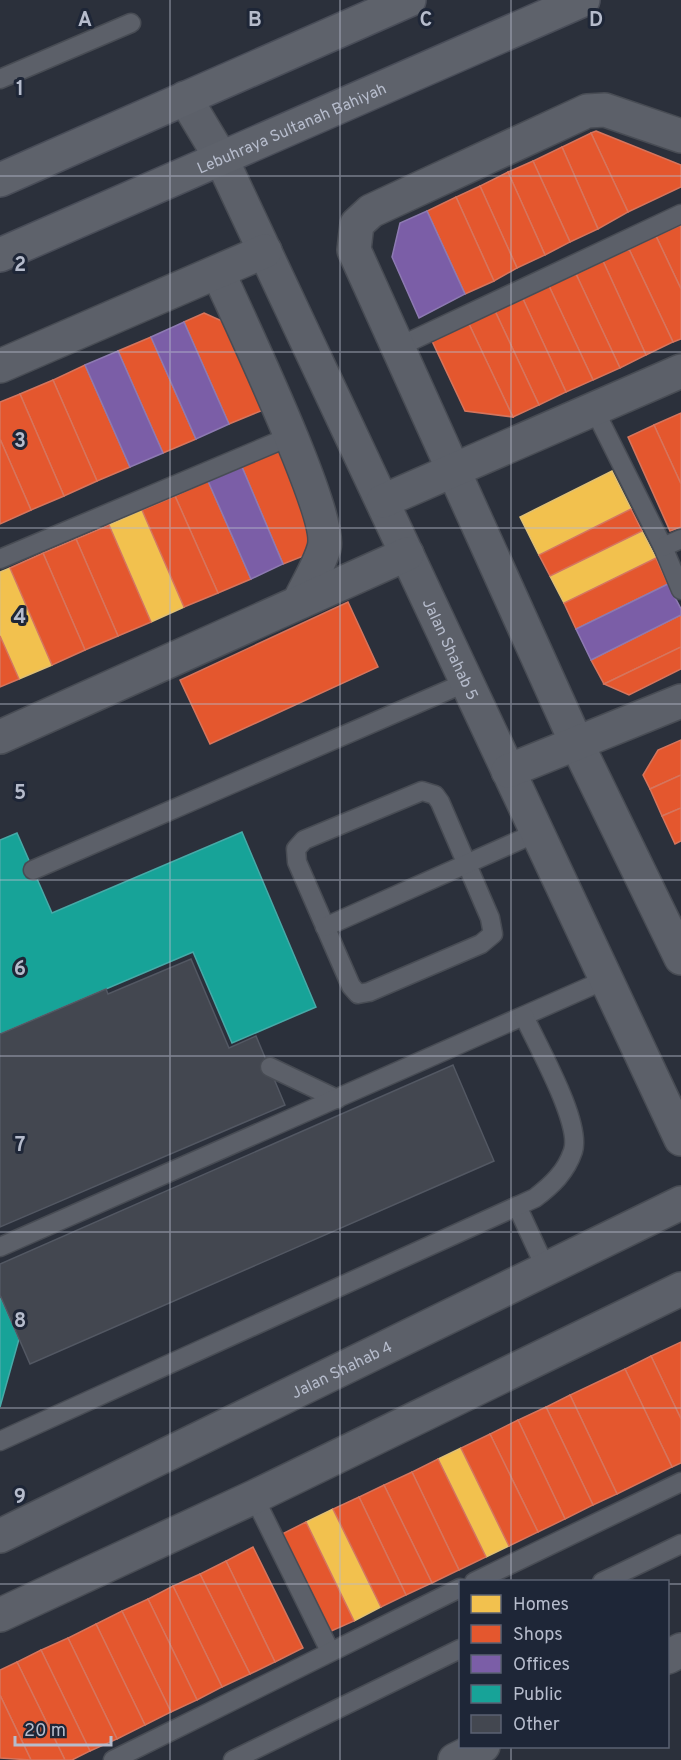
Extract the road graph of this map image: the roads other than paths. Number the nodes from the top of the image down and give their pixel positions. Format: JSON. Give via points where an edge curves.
{"nodes":[{"id":1,"x":409,"y":0,"type":"edge"},
{"id":2,"x":583,"y":0,"type":"edge"},
{"id":3,"x":131,"y":23,"type":"dead end"},
{"id":4,"x":0,"y":79,"type":"edge"},
{"id":5,"x":185,"y":98,"type":"junction"},
{"id":6,"x":681,"y":136,"type":"edge"},
{"id":7,"x":221,"y":158,"type":"junction"},
{"id":8,"x":0,"y":180,"type":"edge"},
{"id":9,"x":681,"y":214,"type":"edge"},
{"id":10,"x":265,"y":252,"type":"junction"},
{"id":11,"x":0,"y":255,"type":"edge"},
{"id":12,"x":218,"y":272,"type":"junction"},
{"id":13,"x":396,"y":348,"type":"junction"},
{"id":14,"x":0,"y":366,"type":"edge"},
{"id":15,"x":681,"y":371,"type":"edge"},
{"id":16,"x":594,"y":410,"type":"junction"},
{"id":17,"x":291,"y":435,"type":"junction"},
{"id":18,"x":454,"y":472,"type":"junction"},
{"id":19,"x":382,"y":501,"type":"junction"},
{"id":20,"x":681,"y":539,"type":"edge"},
{"id":21,"x":663,"y":547,"type":"junction"},
{"id":22,"x":407,"y":554,"type":"junction"},
{"id":23,"x":0,"y":559,"type":"edge"},
{"id":24,"x":681,"y":590,"type":"edge"},
{"id":25,"x":299,"y":602,"type":"junction"},
{"id":26,"x":467,"y":682,"type":"junction"},
{"id":27,"x":681,"y":701,"type":"edge"},
{"id":28,"x":0,"y":737,"type":"edge"},
{"id":29,"x":576,"y":742,"type":"junction"},
{"id":30,"x":508,"y":771,"type":"junction"},
{"id":31,"x":538,"y":832,"type":"junction"},
{"id":32,"x":467,"y":864,"type":"junction"},
{"id":33,"x":33,"y":870,"type":"dead end"},
{"id":34,"x":325,"y":927,"type":"junction"},
{"id":35,"x":681,"y":958,"type":"edge"},
{"id":36,"x":607,"y":980,"type":"junction"},
{"id":37,"x":524,"y":1016,"type":"junction"},
{"id":38,"x":270,"y":1067,"type":"dead end"},
{"id":39,"x":337,"y":1099,"type":"junction"},
{"id":40,"x":681,"y":1139,"type":"edge"},
{"id":41,"x":681,"y":1203,"type":"edge"},
{"id":42,"x":517,"y":1206,"type":"junction"},
{"id":43,"x":0,"y":1247,"type":"edge"},
{"id":44,"x":546,"y":1269,"type":"junction"},
{"id":45,"x":681,"y":1289,"type":"edge"},
{"id":46,"x":0,"y":1441,"type":"edge"},
{"id":47,"x":681,"y":1482,"type":"edge"},
{"id":48,"x":254,"y":1497,"type":"junction"},
{"id":49,"x":0,"y":1536,"type":"edge"},
{"id":50,"x":681,"y":1544,"type":"edge"},
{"id":51,"x":476,"y":1580,"type":"edge"},
{"id":52,"x":604,"y":1580,"type":"edge"},
{"id":53,"x":459,"y":1588,"type":"edge"},
{"id":54,"x":0,"y":1615,"type":"edge"},
{"id":55,"x":459,"y":1649,"type":"edge"},
{"id":56,"x":330,"y":1650,"type":"junction"},
{"id":57,"x":479,"y":1748,"type":"edge"},
{"id":58,"x":113,"y":1760,"type":"edge"},
{"id":59,"x":233,"y":1760,"type":"edge"},
{"id":60,"x":455,"y":1760,"type":"edge"}],
"edges":[{"from":1,"to":5,"type":"main road"},
{"from":2,"to":7,"type":"main road","name":"Lebuhraya Sultanah Bahiyah"},
{"from":3,"to":4,"type":"lane"},
{"from":5,"to":7,"type":"street","name":"Jalan Shahab 5"},
{"from":5,"to":8,"type":"main road"},
{"from":6,"to":13,"type":"street","via":[[605,110],[587,111],[371,212],[357,224],[354,250]]},
{"from":7,"to":10,"type":"street","name":"Jalan Shahab 5"},
{"from":7,"to":11,"type":"main road","name":"Lebuhraya Sultanah Bahiyah"},
{"from":9,"to":13,"type":"lane"},
{"from":10,"to":12,"type":"street"},
{"from":10,"to":19,"type":"street","name":"Jalan Shahab 5"},
{"from":12,"to":14,"type":"street"},
{"from":12,"to":17,"type":"street"},
{"from":13,"to":18,"type":"street"},
{"from":15,"to":16,"type":"street"},
{"from":16,"to":18,"type":"street"},
{"from":16,"to":21,"type":"lane"},
{"from":17,"to":23,"type":"lane"},
{"from":17,"to":25,"type":"street","via":[[323,526],[325,547]]},
{"from":18,"to":19,"type":"street"},
{"from":18,"to":29,"type":"street"},
{"from":19,"to":22,"type":"street","name":"Jalan Shahab 5"},
{"from":20,"to":21,"type":"lane"},
{"from":21,"to":24,"type":"lane"},
{"from":22,"to":25,"type":"street"},
{"from":22,"to":26,"type":"street","name":"Jalan Shahab 5"},
{"from":25,"to":28,"type":"street"},
{"from":26,"to":30,"type":"street","name":"Jalan Shahab 5"},
{"from":26,"to":33,"type":"lane"},
{"from":27,"to":29,"type":"street"},
{"from":29,"to":30,"type":"street"},
{"from":29,"to":35,"type":"street"},
{"from":30,"to":31,"type":"street","name":"Jalan Shahab 5"},
{"from":31,"to":32,"type":"lane"},
{"from":31,"to":36,"type":"street","name":"Jalan Shahab 5"},
{"from":32,"to":34,"type":"lane"},
{"from":32,"to":34,"type":"lane","via":[[493,926],[489,940],[481,944],[358,994]]},
{"from":32,"to":34,"type":"lane","via":[[440,802],[429,791],[414,793],[304,840],[296,855]]},
{"from":36,"to":37,"type":"lane"},
{"from":36,"to":40,"type":"street","name":"Jalan Shahab 5"},
{"from":37,"to":39,"type":"lane"},
{"from":37,"to":42,"type":"lane","via":[[565,1105],[573,1129],[574,1149],[554,1184]]},
{"from":38,"to":39,"type":"lane"},
{"from":39,"to":43,"type":"lane"},
{"from":41,"to":44,"type":"street","name":"Jalan Shahab 4"},
{"from":42,"to":44,"type":"lane"},
{"from":42,"to":46,"type":"lane"},
{"from":44,"to":49,"type":"street","name":"Jalan Shahab 4"},
{"from":45,"to":48,"type":"street"},
{"from":47,"to":51,"type":"lane"},
{"from":48,"to":54,"type":"street"},
{"from":48,"to":56,"type":"lane"},
{"from":50,"to":52,"type":"lane"},
{"from":53,"to":56,"type":"lane"},
{"from":55,"to":59,"type":"lane"},
{"from":56,"to":58,"type":"lane"},
{"from":57,"to":60,"type":"street"}]}
